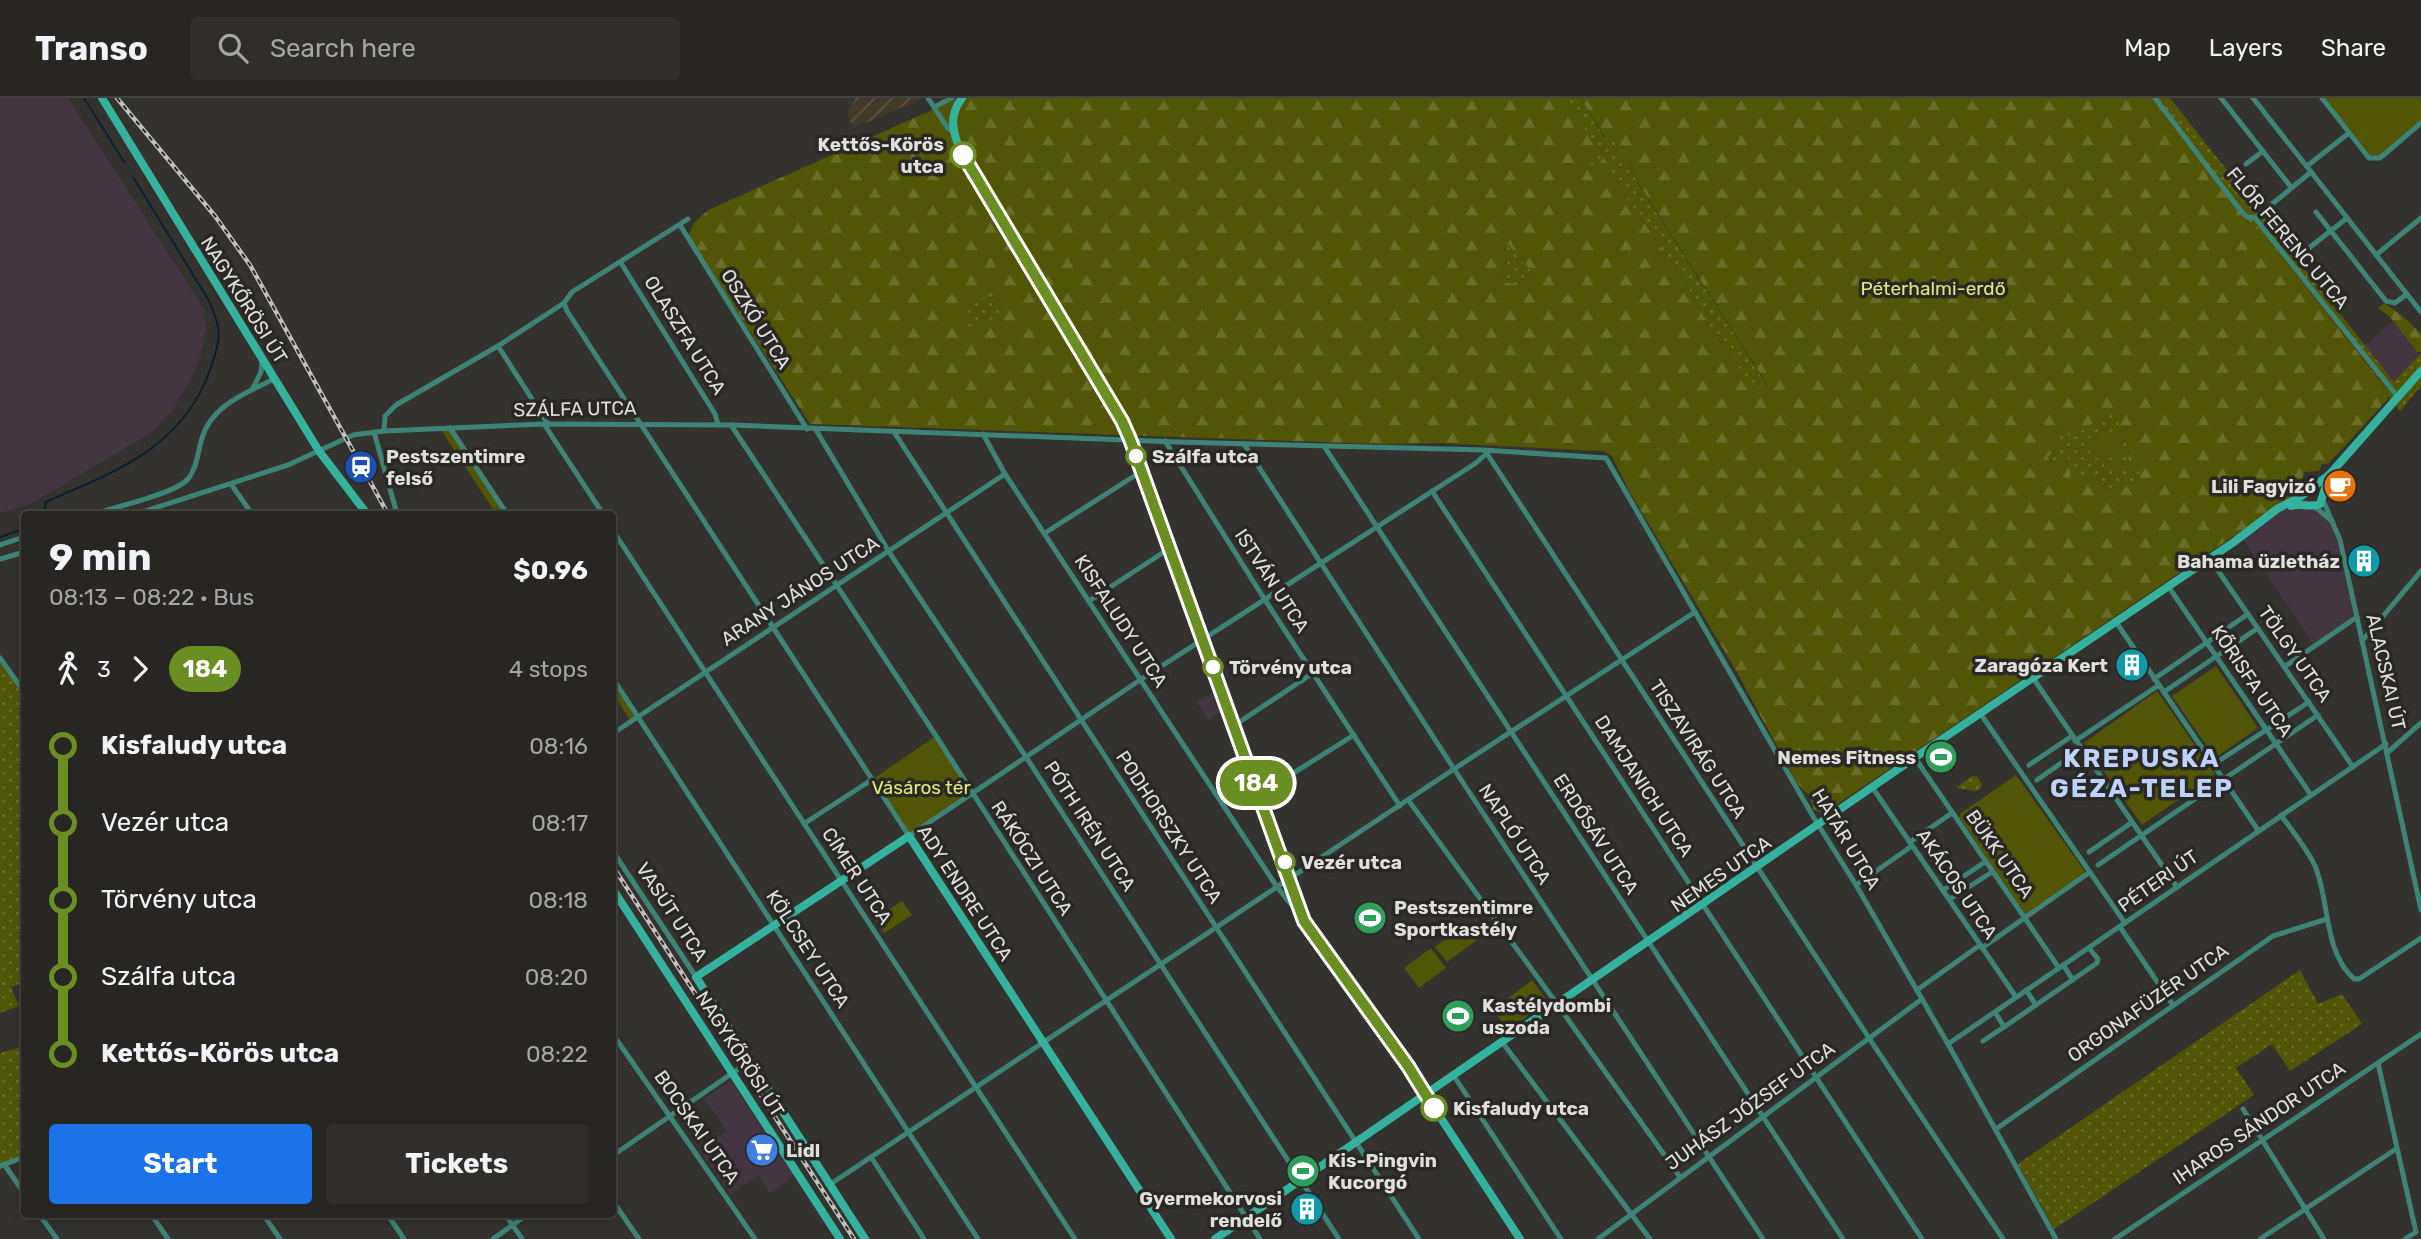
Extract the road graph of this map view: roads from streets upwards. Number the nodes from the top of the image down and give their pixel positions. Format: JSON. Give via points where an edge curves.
{"nodes":[{"id":1,"x":102,"y":98,"type":"edge"},
{"id":2,"x":928,"y":98,"type":"edge"},
{"id":3,"x":952,"y":98,"type":"edge"},
{"id":4,"x":962,"y":98,"type":"edge"},
{"id":5,"x":2155,"y":98,"type":"edge"},
{"id":6,"x":2221,"y":98,"type":"edge"},
{"id":7,"x":2253,"y":98,"type":"edge"},
{"id":8,"x":2322,"y":98,"type":"edge"},
{"id":9,"x":934,"y":107,"type":"junction"},
{"id":10,"x":2421,"y":123,"type":"edge"},
{"id":11,"x":953,"y":132,"type":"junction"},
{"id":12,"x":2349,"y":133,"type":"junction"},
{"id":13,"x":2263,"y":151,"type":"junction"},
{"id":14,"x":2246,"y":164,"type":"dead end"},
{"id":15,"x":2309,"y":169,"type":"junction"},
{"id":16,"x":2291,"y":187,"type":"junction"},
{"id":17,"x":2316,"y":212,"type":"dead end"},
{"id":18,"x":2255,"y":218,"type":"junction"},
{"id":19,"x":2347,"y":218,"type":"junction"},
{"id":20,"x":2421,"y":218,"type":"edge"},
{"id":21,"x":688,"y":219,"type":"dead end"},
{"id":22,"x":680,"y":225,"type":"junction"},
{"id":23,"x":2331,"y":231,"type":"junction"},
{"id":24,"x":2309,"y":248,"type":"dead end"},
{"id":25,"x":2376,"y":254,"type":"junction"},
{"id":26,"x":621,"y":263,"type":"junction"},
{"id":27,"x":2407,"y":294,"type":"junction"},
{"id":28,"x":564,"y":303,"type":"junction"},
{"id":29,"x":2421,"y":312,"type":"edge"},
{"id":30,"x":498,"y":346,"type":"junction"},
{"id":31,"x":262,"y":359,"type":"junction"},
{"id":32,"x":2421,"y":371,"type":"edge"},
{"id":33,"x":274,"y":379,"type":"junction"},
{"id":34,"x":252,"y":390,"type":"junction"},
{"id":35,"x":2398,"y":397,"type":"junction"},
{"id":36,"x":640,"y":423,"type":"junction"},
{"id":37,"x":546,"y":424,"type":"junction"},
{"id":38,"x":718,"y":425,"type":"junction"},
{"id":39,"x":731,"y":425,"type":"junction"},
{"id":40,"x":450,"y":428,"type":"junction"},
{"id":41,"x":807,"y":429,"type":"junction"},
{"id":42,"x":816,"y":430,"type":"junction"},
{"id":43,"x":384,"y":431,"type":"junction"},
{"id":44,"x":374,"y":432,"type":"junction"},
{"id":45,"x":894,"y":432,"type":"junction"},
{"id":46,"x":983,"y":434,"type":"junction"},
{"id":47,"x":1130,"y":439,"type":"junction"},
{"id":48,"x":1165,"y":441,"type":"junction"},
{"id":49,"x":1244,"y":444,"type":"junction"},
{"id":50,"x":1324,"y":446,"type":"junction"},
{"id":51,"x":319,"y":451,"type":"junction"},
{"id":52,"x":1486,"y":451,"type":"junction"},
{"id":53,"x":1606,"y":458,"type":"joint"},
{"id":54,"x":1142,"y":471,"type":"junction"},
{"id":55,"x":1005,"y":474,"type":"junction"},
{"id":56,"x":2330,"y":474,"type":"junction"},
{"id":57,"x":232,"y":484,"type":"junction"},
{"id":58,"x":2310,"y":489,"type":"junction"},
{"id":59,"x":1432,"y":491,"type":"junction"},
{"id":60,"x":2323,"y":497,"type":"junction"},
{"id":61,"x":2311,"y":505,"type":"junction"},
{"id":62,"x":102,"y":511,"type":"edge"},
{"id":63,"x":146,"y":511,"type":"edge"},
{"id":64,"x":250,"y":511,"type":"edge"},
{"id":65,"x":365,"y":511,"type":"edge"},
{"id":66,"x":396,"y":511,"type":"edge"},
{"id":67,"x":505,"y":511,"type":"edge"},
{"id":68,"x":601,"y":511,"type":"edge"},
{"id":69,"x":946,"y":513,"type":"junction"},
{"id":70,"x":2335,"y":523,"type":"junction"},
{"id":71,"x":1376,"y":527,"type":"junction"},
{"id":72,"x":1045,"y":533,"type":"junction"},
{"id":73,"x":2244,"y":534,"type":"junction"},
{"id":74,"x":616,"y":536,"type":"edge"},
{"id":75,"x":21,"y":538,"type":"edge"},
{"id":76,"x":0,"y":545,"type":"edge"},
{"id":77,"x":1170,"y":548,"type":"junction"},
{"id":78,"x":889,"y":552,"type":"junction"},
{"id":79,"x":21,"y":553,"type":"edge"},
{"id":80,"x":0,"y":559,"type":"edge"},
{"id":81,"x":2210,"y":559,"type":"junction"},
{"id":82,"x":1320,"y":563,"type":"junction"},
{"id":83,"x":2421,"y":571,"type":"edge"},
{"id":84,"x":835,"y":585,"type":"junction"},
{"id":85,"x":2168,"y":586,"type":"junction"},
{"id":86,"x":1265,"y":600,"type":"junction"},
{"id":87,"x":1089,"y":601,"type":"junction"},
{"id":88,"x":1695,"y":612,"type":"junction"},
{"id":89,"x":2248,"y":614,"type":"junction"},
{"id":90,"x":2357,"y":617,"type":"junction"},
{"id":91,"x":2116,"y":622,"type":"junction"},
{"id":92,"x":773,"y":627,"type":"junction"},
{"id":93,"x":2258,"y":628,"type":"junction"},
{"id":94,"x":2362,"y":640,"type":"junction"},
{"id":95,"x":1203,"y":641,"type":"junction"},
{"id":96,"x":2206,"y":643,"type":"junction"},
{"id":97,"x":2216,"y":657,"type":"junction"},
{"id":98,"x":0,"y":658,"type":"edge"},
{"id":99,"x":1622,"y":660,"type":"junction"},
{"id":100,"x":2284,"y":667,"type":"junction"},
{"id":101,"x":705,"y":672,"type":"junction"},
{"id":102,"x":1313,"y":673,"type":"junction"},
{"id":103,"x":2033,"y":678,"type":"junction"},
{"id":104,"x":2154,"y":679,"type":"junction"},
{"id":105,"x":1140,"y":680,"type":"junction"},
{"id":106,"x":616,"y":683,"type":"edge"},
{"id":107,"x":2159,"y":685,"type":"junction"},
{"id":108,"x":21,"y":688,"type":"edge"},
{"id":109,"x":2164,"y":692,"type":"junction"},
{"id":110,"x":1566,"y":697,"type":"junction"},
{"id":111,"x":2309,"y":702,"type":"junction"},
{"id":112,"x":1980,"y":713,"type":"junction"},
{"id":113,"x":2318,"y":715,"type":"junction"},
{"id":114,"x":638,"y":716,"type":"junction"},
{"id":115,"x":1081,"y":720,"type":"junction"},
{"id":116,"x":2421,"y":723,"type":"edge"},
{"id":117,"x":1235,"y":725,"type":"junction"},
{"id":118,"x":2266,"y":730,"type":"junction"},
{"id":119,"x":616,"y":731,"type":"edge"},
{"id":120,"x":1510,"y":733,"type":"junction"},
{"id":121,"x":1354,"y":735,"type":"junction"},
{"id":122,"x":2073,"y":738,"type":"junction"},
{"id":123,"x":2276,"y":743,"type":"junction"},
{"id":124,"x":2386,"y":744,"type":"junction"},
{"id":125,"x":2081,"y":749,"type":"junction"},
{"id":126,"x":2388,"y":752,"type":"junction"},
{"id":127,"x":1026,"y":757,"type":"junction"},
{"id":128,"x":1915,"y":758,"type":"junction"},
{"id":129,"x":2214,"y":764,"type":"junction"},
{"id":130,"x":2029,"y":765,"type":"dead end"},
{"id":131,"x":2353,"y":767,"type":"junction"},
{"id":132,"x":1454,"y":769,"type":"junction"},
{"id":133,"x":873,"y":779,"type":"junction"},
{"id":134,"x":2223,"y":779,"type":"junction"},
{"id":135,"x":2037,"y":780,"type":"dead end"},
{"id":136,"x":1872,"y":788,"type":"junction"},
{"id":137,"x":971,"y":794,"type":"junction"},
{"id":138,"x":1260,"y":794,"type":"junction"},
{"id":139,"x":2311,"y":795,"type":"junction"},
{"id":140,"x":1409,"y":801,"type":"junction"},
{"id":141,"x":1400,"y":806,"type":"junction"},
{"id":142,"x":1952,"y":813,"type":"junction"},
{"id":143,"x":2281,"y":816,"type":"junction"},
{"id":144,"x":805,"y":823,"type":"junction"},
{"id":145,"x":2132,"y":823,"type":"junction"},
{"id":146,"x":1819,"y":824,"type":"junction"},
{"id":147,"x":2259,"y":830,"type":"junction"},
{"id":148,"x":909,"y":836,"type":"junction"},
{"id":149,"x":2141,"y":837,"type":"junction"},
{"id":150,"x":1911,"y":844,"type":"junction"},
{"id":151,"x":2089,"y":852,"type":"dead end"},
{"id":152,"x":616,"y":856,"type":"edge"},
{"id":153,"x":1985,"y":862,"type":"junction"},
{"id":154,"x":2098,"y":865,"type":"dead end"},
{"id":155,"x":1757,"y":868,"type":"junction"},
{"id":156,"x":2421,"y":870,"type":"edge"},
{"id":157,"x":1992,"y":872,"type":"junction"},
{"id":158,"x":2090,"y":872,"type":"junction"},
{"id":159,"x":2414,"y":874,"type":"junction"},
{"id":160,"x":1290,"y":878,"type":"junction"},
{"id":161,"x":841,"y":881,"type":"junction"},
{"id":162,"x":1856,"y":885,"type":"junction"},
{"id":163,"x":1277,"y":887,"type":"junction"},
{"id":164,"x":2177,"y":887,"type":"junction"},
{"id":165,"x":1944,"y":890,"type":"junction"},
{"id":166,"x":616,"y":894,"type":"edge"},
{"id":167,"x":1950,"y":900,"type":"junction"},
{"id":168,"x":1703,"y":905,"type":"junction"},
{"id":169,"x":2421,"y":910,"type":"edge"},
{"id":170,"x":2025,"y":918,"type":"junction"},
{"id":171,"x":2327,"y":919,"type":"junction"},
{"id":172,"x":1304,"y":921,"type":"junction"},
{"id":173,"x":774,"y":925,"type":"junction"},
{"id":174,"x":2122,"y":925,"type":"junction"},
{"id":175,"x":1215,"y":928,"type":"junction"},
{"id":176,"x":2421,"y":938,"type":"edge"},
{"id":177,"x":1648,"y":942,"type":"junction"},
{"id":178,"x":1981,"y":947,"type":"junction"},
{"id":179,"x":2089,"y":948,"type":"junction"},
{"id":180,"x":1161,"y":964,"type":"junction"},
{"id":181,"x":2061,"y":967,"type":"junction"},
{"id":182,"x":696,"y":977,"type":"junction"},
{"id":183,"x":1592,"y":980,"type":"junction"},
{"id":184,"x":2073,"y":980,"type":"junction"},
{"id":185,"x":1917,"y":990,"type":"junction"},
{"id":186,"x":2026,"y":990,"type":"junction"},
{"id":187,"x":2016,"y":998,"type":"junction"},
{"id":188,"x":1922,"y":999,"type":"junction"},
{"id":189,"x":1106,"y":1000,"type":"junction"},
{"id":190,"x":1557,"y":1004,"type":"junction"},
{"id":191,"x":2036,"y":1005,"type":"junction"},
{"id":192,"x":2173,"y":1005,"type":"junction"},
{"id":193,"x":1995,"y":1012,"type":"junction"},
{"id":194,"x":2004,"y":1027,"type":"junction"},
{"id":195,"x":2421,"y":1034,"type":"edge"},
{"id":196,"x":1869,"y":1038,"type":"junction"},
{"id":197,"x":616,"y":1039,"type":"edge"},
{"id":198,"x":1043,"y":1041,"type":"junction"},
{"id":199,"x":1983,"y":1041,"type":"dead end"},
{"id":200,"x":1502,"y":1042,"type":"junction"},
{"id":201,"x":1948,"y":1044,"type":"junction"},
{"id":202,"x":750,"y":1061,"type":"junction"},
{"id":203,"x":2378,"y":1063,"type":"junction"},
{"id":204,"x":733,"y":1073,"type":"junction"},
{"id":205,"x":1454,"y":1076,"type":"junction"},
{"id":206,"x":1815,"y":1078,"type":"junction"},
{"id":207,"x":974,"y":1086,"type":"junction"},
{"id":208,"x":1427,"y":1095,"type":"junction"},
{"id":209,"x":2243,"y":1109,"type":"dead end"},
{"id":210,"x":670,"y":1115,"type":"junction"},
{"id":211,"x":1762,"y":1117,"type":"junction"},
{"id":212,"x":1996,"y":1129,"type":"junction"},
{"id":213,"x":908,"y":1132,"type":"junction"},
{"id":214,"x":2261,"y":1141,"type":"junction"},
{"id":215,"x":1357,"y":1143,"type":"junction"},
{"id":216,"x":2396,"y":1149,"type":"junction"},
{"id":217,"x":616,"y":1153,"type":"edge"},
{"id":218,"x":1708,"y":1156,"type":"junction"},
{"id":219,"x":871,"y":1157,"type":"junction"},
{"id":220,"x":21,"y":1158,"type":"edge"},
{"id":221,"x":2,"y":1165,"type":"edge"},
{"id":222,"x":1680,"y":1177,"type":"junction"},
{"id":223,"x":1301,"y":1180,"type":"junction"},
{"id":224,"x":829,"y":1185,"type":"junction"},
{"id":225,"x":21,"y":1189,"type":"edge"},
{"id":226,"x":616,"y":1206,"type":"edge"},
{"id":227,"x":2305,"y":1209,"type":"junction"},
{"id":228,"x":1631,"y":1214,"type":"junction"},
{"id":229,"x":43,"y":1218,"type":"edge"},
{"id":230,"x":154,"y":1218,"type":"edge"},
{"id":231,"x":266,"y":1218,"type":"edge"},
{"id":232,"x":390,"y":1218,"type":"edge"},
{"id":233,"x":508,"y":1218,"type":"edge"},
{"id":234,"x":522,"y":1218,"type":"edge"},
{"id":235,"x":1247,"y":1219,"type":"junction"},
{"id":236,"x":512,"y":1225,"type":"junction"},
{"id":237,"x":2128,"y":1230,"type":"junction"},
{"id":238,"x":2053,"y":1238,"type":"edge"},
{"id":239,"x":57,"y":1239,"type":"edge"},
{"id":240,"x":168,"y":1239,"type":"edge"},
{"id":241,"x":280,"y":1239,"type":"edge"},
{"id":242,"x":404,"y":1239,"type":"edge"},
{"id":243,"x":493,"y":1239,"type":"edge"},
{"id":244,"x":522,"y":1239,"type":"edge"},
{"id":245,"x":639,"y":1239,"type":"edge"},
{"id":246,"x":755,"y":1239,"type":"edge"},
{"id":247,"x":840,"y":1239,"type":"edge"},
{"id":248,"x":864,"y":1239,"type":"edge"},
{"id":249,"x":924,"y":1239,"type":"edge"},
{"id":250,"x":978,"y":1239,"type":"edge"},
{"id":251,"x":1074,"y":1239,"type":"edge"},
{"id":252,"x":1171,"y":1239,"type":"edge"},
{"id":253,"x":1215,"y":1239,"type":"edge"},
{"id":254,"x":1260,"y":1239,"type":"edge"},
{"id":255,"x":1339,"y":1239,"type":"edge"},
{"id":256,"x":1419,"y":1239,"type":"edge"},
{"id":257,"x":1520,"y":1239,"type":"edge"},
{"id":258,"x":1561,"y":1239,"type":"edge"},
{"id":259,"x":1598,"y":1239,"type":"edge"},
{"id":260,"x":1650,"y":1239,"type":"edge"},
{"id":261,"x":1763,"y":1239,"type":"edge"},
{"id":262,"x":1843,"y":1239,"type":"edge"},
{"id":263,"x":1922,"y":1239,"type":"edge"},
{"id":264,"x":2003,"y":1239,"type":"edge"},
{"id":265,"x":2115,"y":1239,"type":"edge"},
{"id":266,"x":2134,"y":1239,"type":"edge"},
{"id":267,"x":2260,"y":1239,"type":"edge"},
{"id":268,"x":2324,"y":1239,"type":"edge"},
{"id":269,"x":2405,"y":1239,"type":"edge"}],
"edges":[{"from":1,"to":31,"type":"street","name":"NAGYKŐRÖSI ÚT"},
{"from":2,"to":9,"type":"street"},
{"from":3,"to":9,"type":"street"},
{"from":4,"to":11,"type":"street","via":[[954,113]]},
{"from":5,"to":18,"type":"street","name":"FLÓR FERENC UTCA","via":[[2241,211]]},
{"from":6,"to":13,"type":"street"},
{"from":7,"to":15,"type":"street"},
{"from":8,"to":12,"type":"street"},
{"from":9,"to":11,"type":"street"},
{"from":10,"to":12,"type":"street","via":[[2376,160],[2369,158]]},
{"from":11,"to":47,"type":"street"},
{"from":12,"to":15,"type":"street"},
{"from":13,"to":14,"type":"street"},
{"from":13,"to":16,"type":"street"},
{"from":15,"to":16,"type":"street"},
{"from":15,"to":19,"type":"street"},
{"from":16,"to":18,"type":"street"},
{"from":17,"to":23,"type":"street"},
{"from":18,"to":35,"type":"street","name":"FLÓR FERENC UTCA"},
{"from":19,"to":23,"type":"street"},
{"from":19,"to":25,"type":"street"},
{"from":20,"to":25,"type":"street"},
{"from":21,"to":22,"type":"street"},
{"from":22,"to":26,"type":"street"},
{"from":22,"to":41,"type":"street","name":"OSZKÓ UTCA"},
{"from":23,"to":24,"type":"street"},
{"from":23,"to":27,"type":"street","via":[[2386,300],[2395,303]]},
{"from":25,"to":27,"type":"street"},
{"from":26,"to":28,"type":"street","via":[[572,292]]},
{"from":26,"to":38,"type":"street","name":"OLASZFA UTCA"},
{"from":27,"to":29,"type":"street"},
{"from":28,"to":30,"type":"street"},
{"from":28,"to":36,"type":"street","name":"ADY ENDRE UTCA"},
{"from":30,"to":37,"type":"street"},
{"from":30,"to":43,"type":"street","via":[[396,405],[385,416]]},
{"from":31,"to":33,"type":"street","name":"NAGYKŐRÖSI ÚT"},
{"from":31,"to":34,"type":"street"},
{"from":32,"to":35,"type":"street"},
{"from":33,"to":34,"type":"street"},
{"from":33,"to":51,"type":"street","name":"NAGYKŐRÖSI ÚT"},
{"from":34,"to":62,"type":"street","via":[[211,420],[194,469],[183,483]]},
{"from":35,"to":56,"type":"street"},
{"from":36,"to":37,"type":"street","name":"SZÁLFA UTCA"},
{"from":36,"to":38,"type":"street","name":"SZÁLFA UTCA"},
{"from":36,"to":92,"type":"street","name":"ADY ENDRE UTCA"},
{"from":37,"to":40,"type":"street","name":"SZÁLFA UTCA"},
{"from":37,"to":68,"type":"street"},
{"from":38,"to":39,"type":"street","name":"SZÁLFA UTCA"},
{"from":39,"to":41,"type":"street","name":"SZÁLFA UTCA"},
{"from":39,"to":84,"type":"street","name":"RÁKÓCZI UTCA"},
{"from":40,"to":43,"type":"street","name":"SZÁLFA UTCA"},
{"from":40,"to":67,"type":"street"},
{"from":41,"to":42,"type":"street","name":"SZÁLFA UTCA"},
{"from":42,"to":45,"type":"street","name":"SZÁLFA UTCA"},
{"from":42,"to":78,"type":"street","name":"PÓTH IRÉN UTCA"},
{"from":43,"to":44,"type":"street"},
{"from":44,"to":51,"type":"street"},
{"from":44,"to":66,"type":"street"},
{"from":45,"to":46,"type":"street","name":"SZÁLFA UTCA"},
{"from":45,"to":69,"type":"street","name":"PODHORSZKY UTCA"},
{"from":46,"to":47,"type":"street","name":"SZÁLFA UTCA"},
{"from":46,"to":55,"type":"street","name":"KISFALUDY UTCA"},
{"from":47,"to":48,"type":"street","name":"SZÁLFA UTCA"},
{"from":47,"to":54,"type":"street"},
{"from":48,"to":49,"type":"street","name":"SZÁLFA UTCA"},
{"from":48,"to":86,"type":"street","name":"ISTVÁN UTCA"},
{"from":49,"to":50,"type":"street","name":"SZÁLFA UTCA"},
{"from":49,"to":82,"type":"street","name":"NAPLÓ UTCA"},
{"from":50,"to":52,"type":"street","name":"SZÁLFA UTCA"},
{"from":50,"to":71,"type":"street","name":"ERDŐSÁV UTCA"},
{"from":51,"to":57,"type":"street"},
{"from":51,"to":65,"type":"street","name":"NAGYKŐRÖSI ÚT"},
{"from":52,"to":53,"type":"street","name":"SZÁLFA UTCA"},
{"from":52,"to":59,"type":"street","via":[[1476,463]]},
{"from":52,"to":99,"type":"street","name":"TISZAVIRÁG UTCA"},
{"from":53,"to":88,"type":"street","name":"HATÁR UTCA"},
{"from":54,"to":72,"type":"street"},
{"from":54,"to":77,"type":"street"},
{"from":55,"to":69,"type":"street","name":"ARANY JÁNOS UTCA"},
{"from":55,"to":72,"type":"street","name":"KISFALUDY UTCA"},
{"from":56,"to":58,"type":"street","name":"NEMES UTCA"},
{"from":56,"to":60,"type":"street"},
{"from":57,"to":63,"type":"street"},
{"from":57,"to":64,"type":"street"},
{"from":58,"to":60,"type":"street","via":[[2319,488]]},
{"from":58,"to":61,"type":"street","via":[[2305,496]]},
{"from":58,"to":73,"type":"street","name":"NEMES UTCA"},
{"from":59,"to":71,"type":"street"},
{"from":59,"to":110,"type":"street","name":"DAMJANICH UTCA"},
{"from":60,"to":61,"type":"street","via":[[2319,505]]},
{"from":60,"to":70,"type":"street","name":"ALACSKAI ÚT"},
{"from":61,"to":70,"type":"street"},
{"from":61,"to":73,"type":"street","name":"NEMES UTCA","via":[[2289,507]]},
{"from":69,"to":78,"type":"street","name":"ARANY JÁNOS UTCA"},
{"from":69,"to":115,"type":"street","name":"PODHORSZKY UTCA"},
{"from":70,"to":90,"type":"street","name":"ALACSKAI ÚT"},
{"from":71,"to":82,"type":"street"},
{"from":71,"to":120,"type":"street","name":"ERDŐSÁV UTCA"},
{"from":72,"to":87,"type":"street","name":"KISFALUDY UTCA"},
{"from":73,"to":81,"type":"street","name":"NEMES UTCA"},
{"from":74,"to":101,"type":"street","name":"CÍMER UTCA"},
{"from":75,"to":76,"type":"street"},
{"from":77,"to":87,"type":"street"},
{"from":77,"to":95,"type":"street"},
{"from":78,"to":84,"type":"street","name":"ARANY JÁNOS UTCA"},
{"from":78,"to":127,"type":"street","name":"PÓTH IRÉN UTCA"},
{"from":79,"to":80,"type":"street"},
{"from":81,"to":85,"type":"street","name":"NEMES UTCA"},
{"from":81,"to":89,"type":"street","name":"TÖLGY UTCA"},
{"from":82,"to":86,"type":"street"},
{"from":82,"to":132,"type":"street","name":"NAPLÓ UTCA"},
{"from":83,"to":94,"type":"street"},
{"from":84,"to":92,"type":"street","name":"ARANY JÁNOS UTCA"},
{"from":84,"to":137,"type":"street","name":"RÁKÓCZI UTCA"},
{"from":85,"to":91,"type":"street","name":"NEMES UTCA"},
{"from":85,"to":96,"type":"street","name":"KŐRISFA UTCA"},
{"from":86,"to":95,"type":"street"},
{"from":86,"to":102,"type":"street","name":"ISTVÁN UTCA"},
{"from":87,"to":105,"type":"street","name":"KISFALUDY UTCA"},
{"from":88,"to":99,"type":"street"},
{"from":88,"to":146,"type":"street","name":"HATÁR UTCA"},
{"from":89,"to":93,"type":"street","name":"TÖLGY UTCA"},
{"from":89,"to":96,"type":"street"},
{"from":90,"to":94,"type":"street","name":"ALACSKAI ÚT"},
{"from":90,"to":100,"type":"street"},
{"from":91,"to":103,"type":"street","name":"NEMES UTCA"},
{"from":91,"to":104,"type":"street"},
{"from":92,"to":101,"type":"street","name":"ARANY JÁNOS UTCA"},
{"from":92,"to":133,"type":"street","name":"ADY ENDRE UTCA"},
{"from":93,"to":97,"type":"street"},
{"from":93,"to":100,"type":"street","name":"TÖLGY UTCA"},
{"from":94,"to":124,"type":"street","name":"ALACSKAI ÚT"},
{"from":95,"to":105,"type":"street"},
{"from":95,"to":117,"type":"street"},
{"from":96,"to":97,"type":"street","name":"KŐRISFA UTCA"},
{"from":96,"to":104,"type":"street"},
{"from":97,"to":109,"type":"street"},
{"from":97,"to":118,"type":"street","name":"KŐRISFA UTCA"},
{"from":98,"to":108,"type":"street"},
{"from":99,"to":110,"type":"street"},
{"from":99,"to":155,"type":"street","name":"TISZAVIRÁG UTCA"},
{"from":100,"to":111,"type":"street","name":"TÖLGY UTCA"},
{"from":101,"to":114,"type":"street","name":"ARANY JÁNOS UTCA"},
{"from":101,"to":144,"type":"street","name":"CÍMER UTCA"},
{"from":102,"to":117,"type":"street"},
{"from":102,"to":121,"type":"street","name":"ISTVÁN UTCA"},
{"from":103,"to":112,"type":"street","name":"NEMES UTCA"},
{"from":103,"to":122,"type":"street"},
{"from":104,"to":107,"type":"street"},
{"from":105,"to":115,"type":"street"},
{"from":105,"to":163,"type":"street","name":"KISFALUDY UTCA"},
{"from":106,"to":114,"type":"street","name":"KÖLCSEY UTCA"},
{"from":107,"to":109,"type":"street"},
{"from":107,"to":122,"type":"street"},
{"from":109,"to":129,"type":"street"},
{"from":110,"to":120,"type":"street"},
{"from":110,"to":168,"type":"street","name":"DAMJANICH UTCA"},
{"from":111,"to":113,"type":"street","name":"TÖLGY UTCA"},
{"from":111,"to":118,"type":"street"},
{"from":112,"to":128,"type":"street","name":"NEMES UTCA"},
{"from":112,"to":158,"type":"street"},
{"from":113,"to":123,"type":"street"},
{"from":113,"to":131,"type":"street","name":"TÖLGY UTCA"},
{"from":114,"to":119,"type":"street","name":"ARANY JÁNOS UTCA"},
{"from":114,"to":173,"type":"street","name":"KÖLCSEY UTCA"},
{"from":115,"to":127,"type":"street"},
{"from":115,"to":175,"type":"street","name":"PODHORSZKY UTCA"},
{"from":116,"to":126,"type":"street"},
{"from":117,"to":138,"type":"street"},
{"from":118,"to":123,"type":"street","name":"KŐRISFA UTCA"},
{"from":118,"to":129,"type":"street"},
{"from":120,"to":132,"type":"street"},
{"from":120,"to":177,"type":"street","name":"ERDŐSÁV UTCA"},
{"from":121,"to":138,"type":"street"},
{"from":121,"to":141,"type":"street","name":"ISTVÁN UTCA"},
{"from":122,"to":125,"type":"street"},
{"from":122,"to":130,"type":"street"},
{"from":123,"to":134,"type":"street"},
{"from":123,"to":139,"type":"street","name":"KŐRISFA UTCA"},
{"from":124,"to":126,"type":"street","name":"ALACSKAI ÚT"},
{"from":124,"to":131,"type":"street","name":"PÉTERI ÚT"},
{"from":125,"to":135,"type":"street"},
{"from":125,"to":145,"type":"street"},
{"from":126,"to":159,"type":"street","name":"ALACSKAI ÚT"},
{"from":127,"to":137,"type":"street"},
{"from":127,"to":180,"type":"street","name":"PÓTH IRÉN UTCA"},
{"from":128,"to":136,"type":"street","name":"NEMES UTCA"},
{"from":128,"to":142,"type":"street","name":"BÜKK UTCA"},
{"from":129,"to":134,"type":"street"},
{"from":131,"to":139,"type":"street","name":"PÉTERI ÚT"},
{"from":132,"to":140,"type":"street"},
{"from":132,"to":183,"type":"street","name":"NAPLÓ UTCA"},
{"from":133,"to":144,"type":"street"},
{"from":133,"to":148,"type":"street","name":"ADY ENDRE UTCA"},
{"from":134,"to":147,"type":"street"},
{"from":134,"to":149,"type":"street"},
{"from":136,"to":146,"type":"street","name":"NEMES UTCA"},
{"from":136,"to":150,"type":"street","name":"AKÁCOS UTCA"},
{"from":137,"to":148,"type":"street"},
{"from":137,"to":189,"type":"street","name":"RÁKÓCZI UTCA"},
{"from":138,"to":160,"type":"street"},
{"from":139,"to":143,"type":"street","name":"PÉTERI ÚT"},
{"from":140,"to":141,"type":"street"},
{"from":140,"to":190,"type":"street"},
{"from":141,"to":160,"type":"street"},
{"from":142,"to":150,"type":"street"},
{"from":142,"to":153,"type":"street","name":"BÜKK UTCA"},
{"from":143,"to":147,"type":"street","name":"PÉTERI ÚT"},
{"from":143,"to":171,"type":"street","via":[[2315,865]]},
{"from":144,"to":161,"type":"street","name":"CÍMER UTCA"},
{"from":145,"to":149,"type":"street"},
{"from":145,"to":151,"type":"street"},
{"from":146,"to":155,"type":"street","name":"NEMES UTCA"},
{"from":146,"to":162,"type":"street","name":"HATÁR UTCA"},
{"from":147,"to":164,"type":"street","name":"PÉTERI ÚT"},
{"from":148,"to":161,"type":"street"},
{"from":148,"to":198,"type":"street","name":"ADY ENDRE UTCA"},
{"from":149,"to":154,"type":"street"},
{"from":149,"to":164,"type":"street"},
{"from":150,"to":162,"type":"street"},
{"from":150,"to":165,"type":"street","name":"AKÁCOS UTCA"},
{"from":152,"to":182,"type":"street","name":"VASÚT UTCA"},
{"from":153,"to":157,"type":"street","name":"BÜKK UTCA"},
{"from":153,"to":165,"type":"street"},
{"from":155,"to":168,"type":"street","name":"NEMES UTCA"},
{"from":155,"to":196,"type":"street","name":"TISZAVIRÁG UTCA"},
{"from":156,"to":159,"type":"street"},
{"from":157,"to":167,"type":"street"},
{"from":157,"to":170,"type":"street","name":"BÜKK UTCA"},
{"from":158,"to":170,"type":"street"},
{"from":158,"to":174,"type":"street"},
{"from":159,"to":169,"type":"street","name":"ALACSKAI ÚT"},
{"from":160,"to":163,"type":"street"},
{"from":160,"to":172,"type":"street"},
{"from":161,"to":173,"type":"street"},
{"from":161,"to":207,"type":"street","name":"CÍMER UTCA"},
{"from":162,"to":185,"type":"street","name":"HATÁR UTCA"},
{"from":163,"to":172,"type":"street","name":"KISFALUDY UTCA"},
{"from":163,"to":175,"type":"street"},
{"from":164,"to":174,"type":"street","name":"PÉTERI ÚT"},
{"from":165,"to":167,"type":"street","name":"AKÁCOS UTCA"},
{"from":166,"to":204,"type":"street","name":"NAGYKŐRÖSI ÚT"},
{"from":167,"to":178,"type":"street","name":"AKÁCOS UTCA"},
{"from":168,"to":177,"type":"street","name":"NEMES UTCA"},
{"from":168,"to":206,"type":"street","name":"DAMJANICH UTCA"},
{"from":170,"to":178,"type":"street"},
{"from":170,"to":181,"type":"street","name":"BÜKK UTCA"},
{"from":171,"to":176,"type":"street","via":[[2335,950],[2354,979]]},
{"from":171,"to":192,"type":"street","name":"ORGONAFÜZÉR UTCA","via":[[2273,936]]},
{"from":172,"to":208,"type":"street","name":"KISFALUDY UTCA"},
{"from":173,"to":182,"type":"street"},
{"from":173,"to":213,"type":"street","name":"KÖLCSEY UTCA"},
{"from":174,"to":179,"type":"street","name":"PÉTERI ÚT"},
{"from":174,"to":192,"type":"street"},
{"from":175,"to":180,"type":"street"},
{"from":175,"to":215,"type":"street","name":"PODHORSZKY UTCA"},
{"from":177,"to":183,"type":"street","name":"NEMES UTCA"},
{"from":177,"to":211,"type":"street","name":"ERDŐSÁV UTCA"},
{"from":178,"to":185,"type":"street"},
{"from":178,"to":187,"type":"street","name":"AKÁCOS UTCA"},
{"from":179,"to":181,"type":"street","name":"PÉTERI ÚT"},
{"from":179,"to":184,"type":"street","via":[[2098,961]]},
{"from":180,"to":189,"type":"street"},
{"from":180,"to":223,"type":"street","name":"PÓTH IRÉN UTCA"},
{"from":181,"to":184,"type":"street","name":"BÜKK UTCA"},
{"from":181,"to":186,"type":"street","name":"PÉTERI ÚT"},
{"from":182,"to":202,"type":"street","name":"VASÚT UTCA"},
{"from":183,"to":190,"type":"street","name":"NEMES UTCA"},
{"from":183,"to":218,"type":"street","name":"NAPLÓ UTCA"},
{"from":184,"to":191,"type":"street"},
{"from":185,"to":188,"type":"street","name":"HATÁR UTCA"},
{"from":186,"to":187,"type":"street","name":"PÉTERI ÚT"},
{"from":186,"to":191,"type":"street"},
{"from":187,"to":193,"type":"street","name":"PÉTERI ÚT"},
{"from":188,"to":196,"type":"street","name":"JUHÁSZ JÓZSEF UTCA"},
{"from":188,"to":201,"type":"street","name":"HATÁR UTCA"},
{"from":189,"to":198,"type":"street"},
{"from":189,"to":235,"type":"street","name":"RÁKÓCZI UTCA"},
{"from":190,"to":200,"type":"street","name":"NEMES UTCA"},
{"from":190,"to":222,"type":"street"},
{"from":191,"to":194,"type":"street"},
{"from":192,"to":212,"type":"street","name":"ORGONAFÜZÉR UTCA"},
{"from":193,"to":194,"type":"street"},
{"from":193,"to":201,"type":"street","name":"PÉTERI ÚT"},
{"from":194,"to":199,"type":"street"},
{"from":195,"to":203,"type":"street","name":"IHAROS SÁNDOR UTCA"},
{"from":196,"to":206,"type":"street","name":"JUHÁSZ JÓZSEF UTCA"},
{"from":196,"to":264,"type":"street","name":"TISZAVIRÁG UTCA"},
{"from":197,"to":210,"type":"street","name":"BOCSKAI UTCA"},
{"from":198,"to":207,"type":"street"},
{"from":198,"to":252,"type":"street","name":"ADY ENDRE UTCA"},
{"from":200,"to":205,"type":"street","name":"NEMES UTCA"},
{"from":200,"to":228,"type":"street"},
{"from":201,"to":212,"type":"street","name":"HATÁR UTCA"},
{"from":202,"to":204,"type":"street"},
{"from":202,"to":224,"type":"street","name":"VASÚT UTCA"},
{"from":203,"to":214,"type":"street","name":"IHAROS SÁNDOR UTCA"},
{"from":203,"to":216,"type":"street"},
{"from":204,"to":210,"type":"street"},
{"from":204,"to":247,"type":"street","name":"NAGYKŐRÖSI ÚT"},
{"from":205,"to":208,"type":"street","name":"NEMES UTCA"},
{"from":205,"to":258,"type":"street"},
{"from":206,"to":211,"type":"street","name":"JUHÁSZ JÓZSEF UTCA"},
{"from":206,"to":263,"type":"street","name":"DAMJANICH UTCA"},
{"from":207,"to":213,"type":"street"},
{"from":207,"to":251,"type":"street","name":"CÍMER UTCA"},
{"from":208,"to":215,"type":"street","name":"NEMES UTCA"},
{"from":208,"to":257,"type":"street","name":"KISFALUDY UTCA"},
{"from":209,"to":214,"type":"street"},
{"from":210,"to":217,"type":"street"},
{"from":210,"to":246,"type":"street","name":"BOCSKAI UTCA"},
{"from":211,"to":218,"type":"street","name":"JUHÁSZ JÓZSEF UTCA"},
{"from":211,"to":262,"type":"street","name":"ERDŐSÁV UTCA"},
{"from":212,"to":238,"type":"street","name":"HATÁR UTCA"},
{"from":213,"to":219,"type":"street"},
{"from":213,"to":250,"type":"street","name":"KÖLCSEY UTCA"},
{"from":214,"to":227,"type":"street"},
{"from":214,"to":237,"type":"street","name":"IHAROS SÁNDOR UTCA"},
{"from":215,"to":223,"type":"street","name":"NEMES UTCA"},
{"from":215,"to":256,"type":"street","name":"PODHORSZKY UTCA"},
{"from":216,"to":227,"type":"street"},
{"from":216,"to":269,"type":"street","via":[[2416,1232]]},
{"from":218,"to":222,"type":"street","name":"JUHÁSZ JÓZSEF UTCA"},
{"from":218,"to":261,"type":"street","name":"NAPLÓ UTCA"},
{"from":219,"to":224,"type":"street"},
{"from":219,"to":249,"type":"street"},
{"from":220,"to":221,"type":"street"},
{"from":221,"to":225,"type":"street"},
{"from":222,"to":228,"type":"street","name":"JUHÁSZ JÓZSEF UTCA"},
{"from":223,"to":235,"type":"street","name":"NEMES UTCA"},
{"from":223,"to":255,"type":"street","name":"PÓTH IRÉN UTCA"},
{"from":224,"to":248,"type":"street","name":"VASÚT UTCA"},
{"from":226,"to":245,"type":"street"},
{"from":227,"to":267,"type":"street"},
{"from":227,"to":268,"type":"street"},
{"from":228,"to":259,"type":"street","name":"JUHÁSZ JÓZSEF UTCA"},
{"from":228,"to":260,"type":"street"},
{"from":229,"to":239,"type":"street"},
{"from":230,"to":240,"type":"street"},
{"from":231,"to":241,"type":"street"},
{"from":232,"to":242,"type":"street"},
{"from":233,"to":236,"type":"street"},
{"from":234,"to":236,"type":"street"},
{"from":235,"to":253,"type":"street","name":"NEMES UTCA"},
{"from":235,"to":254,"type":"street","name":"RÁKÓCZI UTCA"},
{"from":236,"to":243,"type":"street"},
{"from":236,"to":244,"type":"street"},
{"from":237,"to":265,"type":"street","name":"IHAROS SÁNDOR UTCA"},
{"from":237,"to":266,"type":"street"}]}
